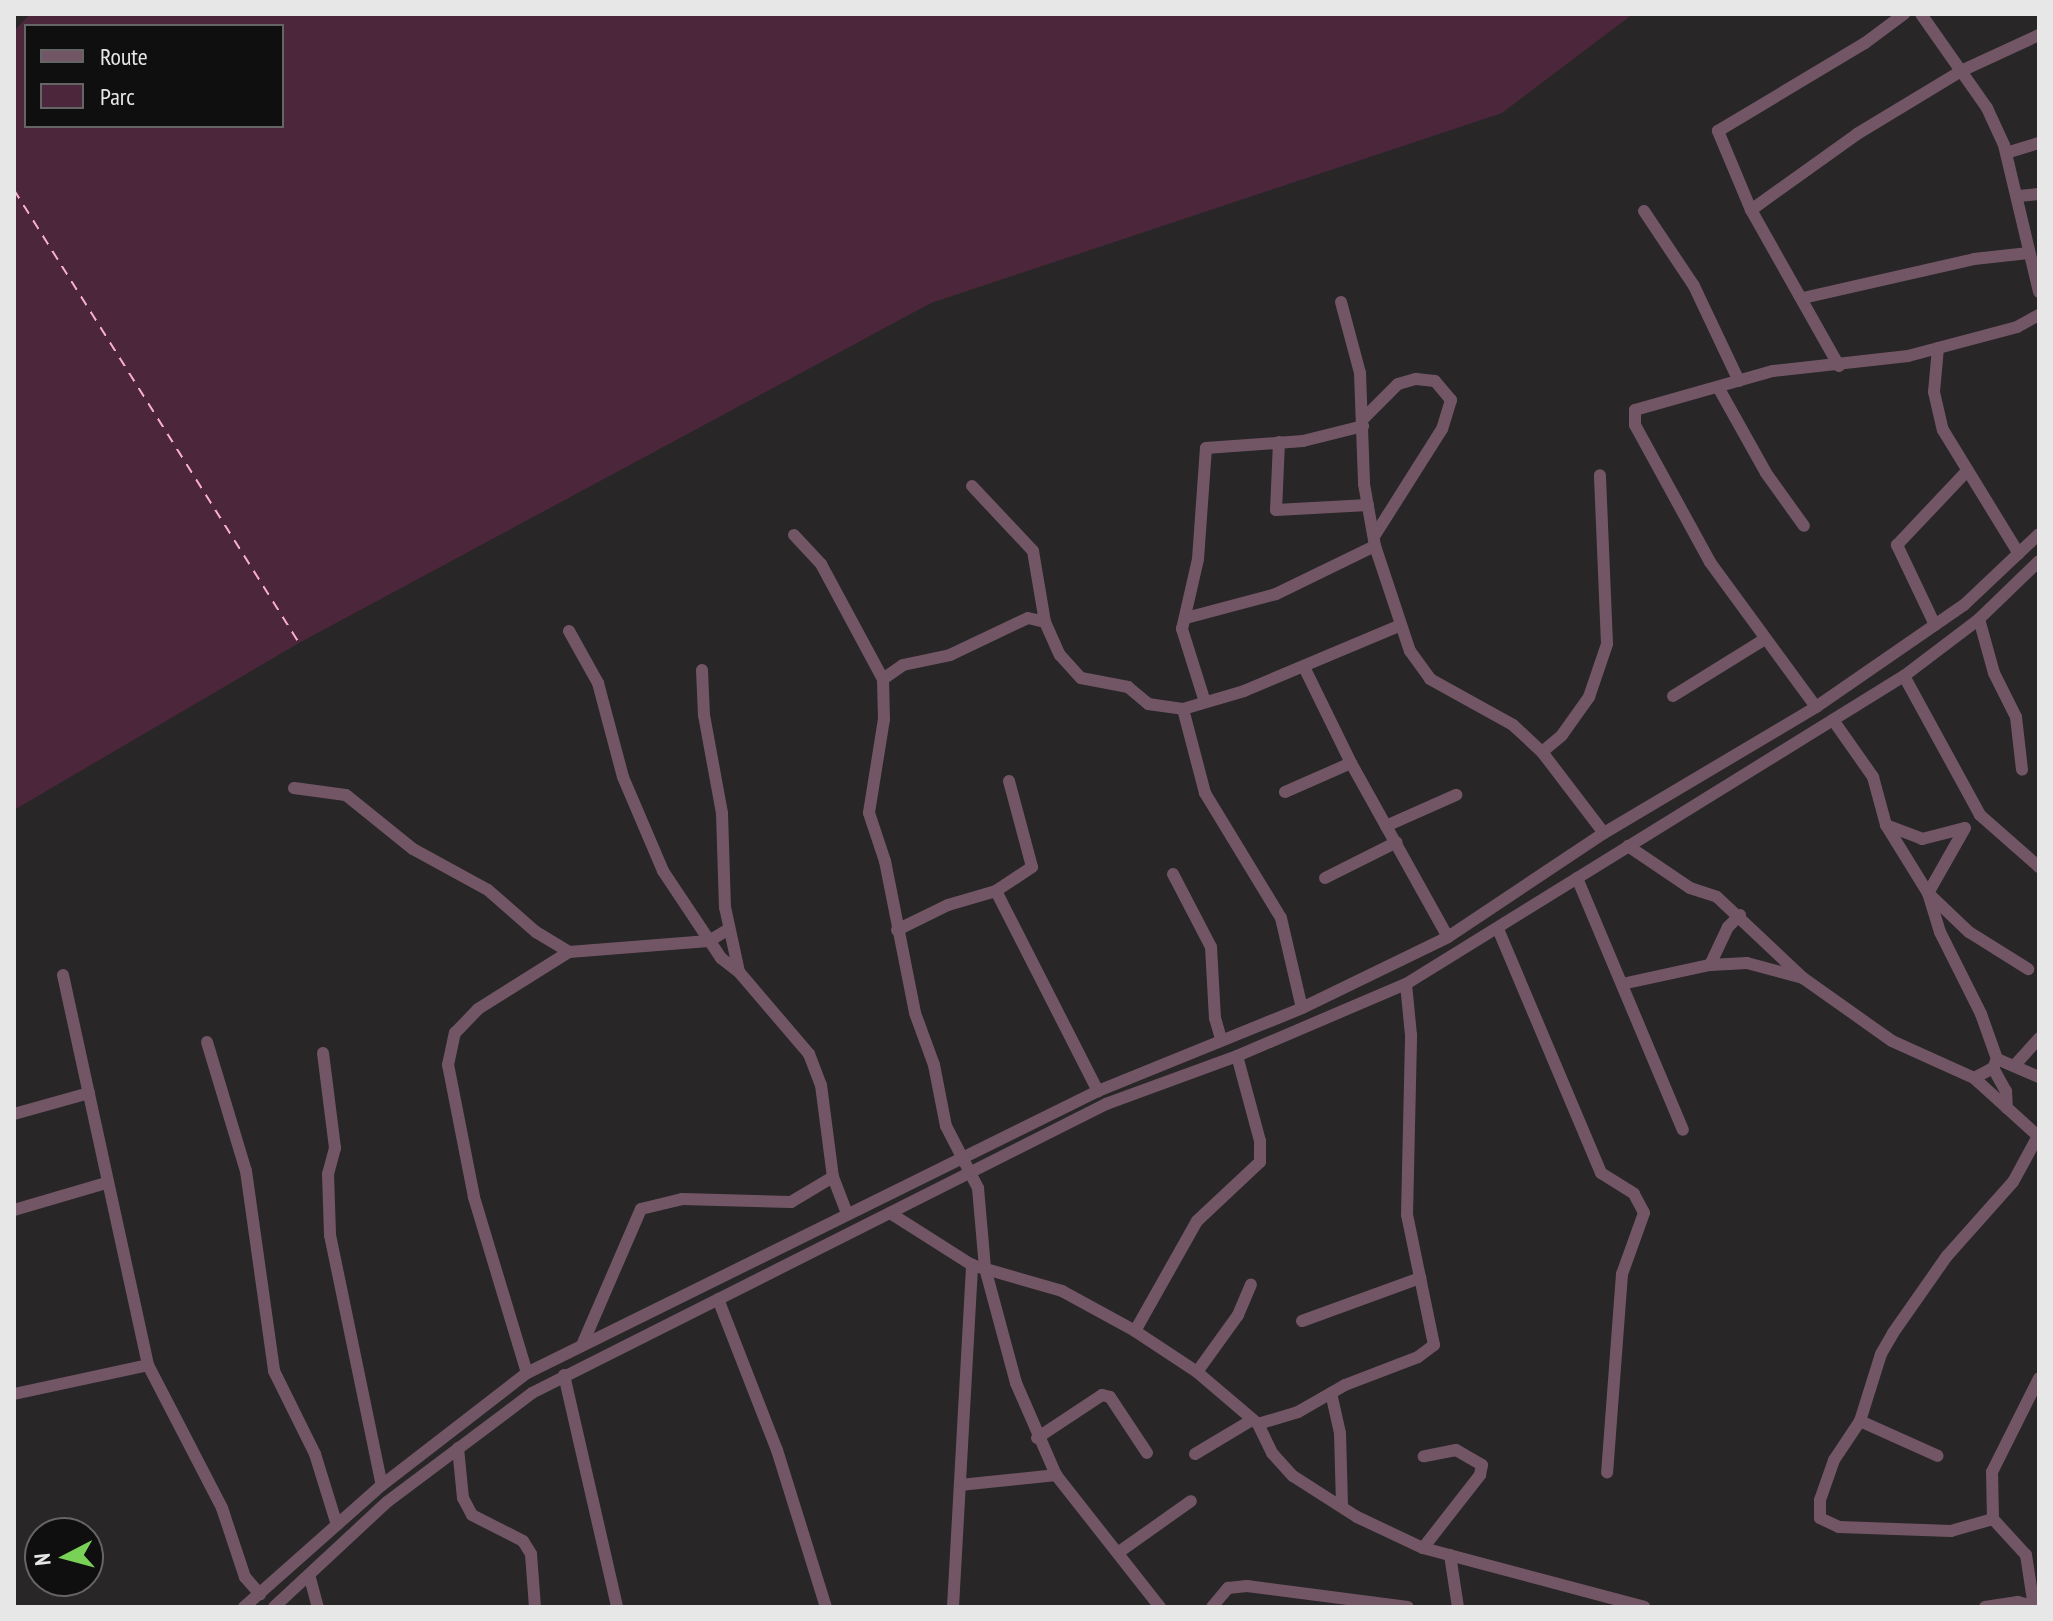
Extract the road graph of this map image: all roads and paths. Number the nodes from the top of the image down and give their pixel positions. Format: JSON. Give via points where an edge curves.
{"nodes":[{"id":1,"x":1904,"y":14,"type":"edge"},
{"id":2,"x":1921,"y":14,"type":"edge"},
{"id":3,"x":2039,"y":35,"type":"edge"},
{"id":4,"x":1961,"y":71,"type":"junction"},
{"id":5,"x":2039,"y":143,"type":"edge"},
{"id":6,"x":2006,"y":153,"type":"junction"},
{"id":7,"x":2039,"y":194,"type":"edge"},
{"id":8,"x":2019,"y":196,"type":"junction"},
{"id":9,"x":1751,"y":210,"type":"junction"},
{"id":10,"x":1644,"y":211,"type":"dead end"},
{"id":11,"x":2029,"y":253,"type":"junction"},
{"id":12,"x":2039,"y":290,"type":"edge"},
{"id":13,"x":1803,"y":298,"type":"junction"},
{"id":14,"x":1341,"y":302,"type":"dead end"},
{"id":15,"x":2039,"y":316,"type":"edge"},
{"id":16,"x":1938,"y":348,"type":"junction"},
{"id":17,"x":1839,"y":366,"type":"junction"},
{"id":18,"x":1739,"y":381,"type":"junction"},
{"id":19,"x":1718,"y":387,"type":"junction"},
{"id":20,"x":1363,"y":423,"type":"junction"},
{"id":21,"x":1279,"y":442,"type":"junction"},
{"id":22,"x":1967,"y":471,"type":"junction"},
{"id":23,"x":1600,"y":475,"type":"dead end"},
{"id":24,"x":972,"y":486,"type":"dead end"},
{"id":25,"x":1368,"y":505,"type":"junction"},
{"id":26,"x":1804,"y":526,"type":"dead end"},
{"id":27,"x":2039,"y":534,"type":"edge"},
{"id":28,"x":794,"y":535,"type":"dead end"},
{"id":29,"x":1375,"y":540,"type":"junction"},
{"id":30,"x":2019,"y":554,"type":"junction"},
{"id":31,"x":2039,"y":561,"type":"edge"},
{"id":32,"x":1186,"y":618,"type":"junction"},
{"id":33,"x":1979,"y":619,"type":"junction"},
{"id":34,"x":1045,"y":622,"type":"junction"},
{"id":35,"x":1401,"y":625,"type":"junction"},
{"id":36,"x":1935,"y":625,"type":"junction"},
{"id":37,"x":569,"y":631,"type":"dead end"},
{"id":38,"x":1765,"y":639,"type":"junction"},
{"id":39,"x":1304,"y":667,"type":"junction"},
{"id":40,"x":702,"y":670,"type":"dead end"},
{"id":41,"x":1904,"y":676,"type":"junction"},
{"id":42,"x":883,"y":679,"type":"junction"},
{"id":43,"x":1673,"y":696,"type":"dead end"},
{"id":44,"x":1205,"y":702,"type":"junction"},
{"id":45,"x":1816,"y":707,"type":"junction"},
{"id":46,"x":1183,"y":709,"type":"junction"},
{"id":47,"x":1833,"y":720,"type":"junction"},
{"id":48,"x":1542,"y":752,"type":"junction"},
{"id":49,"x":1351,"y":763,"type":"junction"},
{"id":50,"x":2022,"y":770,"type":"dead end"},
{"id":51,"x":1009,"y":781,"type":"dead end"},
{"id":52,"x":294,"y":788,"type":"dead end"},
{"id":53,"x":1285,"y":792,"type":"dead end"},
{"id":54,"x":1456,"y":795,"type":"dead end"},
{"id":55,"x":1980,"y":815,"type":"junction"},
{"id":56,"x":1886,"y":825,"type":"junction"},
{"id":57,"x":1386,"y":826,"type":"junction"},
{"id":58,"x":1965,"y":828,"type":"junction"},
{"id":59,"x":1604,"y":833,"type":"junction"},
{"id":60,"x":1397,"y":842,"type":"junction"},
{"id":61,"x":1628,"y":846,"type":"junction"},
{"id":62,"x":2039,"y":867,"type":"edge"},
{"id":63,"x":1173,"y":874,"type":"dead end"},
{"id":64,"x":1325,"y":878,"type":"dead end"},
{"id":65,"x":1577,"y":878,"type":"junction"},
{"id":66,"x":996,"y":891,"type":"junction"},
{"id":67,"x":1928,"y":893,"type":"junction"},
{"id":68,"x":1952,"y":914,"type":"junction"},
{"id":69,"x":1740,"y":915,"type":"junction"},
{"id":70,"x":1938,"y":924,"type":"junction"},
{"id":71,"x":729,"y":929,"type":"junction"},
{"id":72,"x":1498,"y":929,"type":"junction"},
{"id":73,"x":897,"y":930,"type":"junction"},
{"id":74,"x":1448,"y":937,"type":"junction"},
{"id":75,"x":709,"y":941,"type":"junction"},
{"id":76,"x":569,"y":952,"type":"junction"},
{"id":77,"x":1710,"y":965,"type":"junction"},
{"id":78,"x":2028,"y":969,"type":"dead end"},
{"id":79,"x":739,"y":972,"type":"junction"},
{"id":80,"x":63,"y":975,"type":"dead end"},
{"id":81,"x":1803,"y":978,"type":"junction"},
{"id":82,"x":1406,"y":984,"type":"junction"},
{"id":83,"x":1622,"y":984,"type":"junction"},
{"id":84,"x":1302,"y":1008,"type":"junction"},
{"id":85,"x":2039,"y":1038,"type":"edge"},
{"id":86,"x":1221,"y":1039,"type":"junction"},
{"id":87,"x":207,"y":1042,"type":"dead end"},
{"id":88,"x":323,"y":1053,"type":"dead end"},
{"id":89,"x":1237,"y":1056,"type":"junction"},
{"id":90,"x":1995,"y":1063,"type":"junction"},
{"id":91,"x":2015,"y":1065,"type":"junction"},
{"id":92,"x":2039,"y":1077,"type":"edge"},
{"id":93,"x":1974,"y":1078,"type":"junction"},
{"id":94,"x":1098,"y":1091,"type":"junction"},
{"id":95,"x":89,"y":1093,"type":"junction"},
{"id":96,"x":2007,"y":1108,"type":"junction"},
{"id":97,"x":14,"y":1114,"type":"edge"},
{"id":98,"x":1683,"y":1130,"type":"dead end"},
{"id":99,"x":2039,"y":1136,"type":"edge"},
{"id":100,"x":959,"y":1157,"type":"junction"},
{"id":101,"x":967,"y":1170,"type":"junction"},
{"id":102,"x":833,"y":1177,"type":"junction"},
{"id":103,"x":106,"y":1183,"type":"junction"},
{"id":104,"x":14,"y":1210,"type":"edge"},
{"id":105,"x":890,"y":1213,"type":"junction"},
{"id":106,"x":847,"y":1214,"type":"junction"},
{"id":107,"x":978,"y":1266,"type":"junction"},
{"id":108,"x":1420,"y":1278,"type":"junction"},
{"id":109,"x":1251,"y":1285,"type":"dead end"},
{"id":110,"x":718,"y":1299,"type":"junction"},
{"id":111,"x":1302,"y":1321,"type":"dead end"},
{"id":112,"x":1135,"y":1331,"type":"junction"},
{"id":113,"x":583,"y":1343,"type":"junction"},
{"id":114,"x":148,"y":1365,"type":"junction"},
{"id":115,"x":1197,"y":1372,"type":"junction"},
{"id":116,"x":527,"y":1373,"type":"junction"},
{"id":117,"x":564,"y":1375,"type":"junction"},
{"id":118,"x":2039,"y":1378,"type":"edge"},
{"id":119,"x":1331,"y":1393,"type":"junction"},
{"id":120,"x":14,"y":1394,"type":"edge"},
{"id":121,"x":1860,"y":1421,"type":"junction"},
{"id":122,"x":1255,"y":1422,"type":"junction"},
{"id":123,"x":1037,"y":1438,"type":"junction"},
{"id":124,"x":458,"y":1448,"type":"junction"},
{"id":125,"x":1147,"y":1453,"type":"dead end"},
{"id":126,"x":1195,"y":1454,"type":"dead end"},
{"id":127,"x":1424,"y":1456,"type":"dead end"},
{"id":128,"x":1938,"y":1456,"type":"dead end"},
{"id":129,"x":1607,"y":1472,"type":"dead end"},
{"id":130,"x":1056,"y":1475,"type":"junction"},
{"id":131,"x":382,"y":1485,"type":"junction"},
{"id":132,"x":960,"y":1485,"type":"junction"},
{"id":133,"x":1191,"y":1501,"type":"dead end"},
{"id":134,"x":1342,"y":1504,"type":"junction"},
{"id":135,"x":1993,"y":1519,"type":"junction"},
{"id":136,"x":337,"y":1525,"type":"junction"},
{"id":137,"x":1423,"y":1548,"type":"junction"},
{"id":138,"x":1119,"y":1552,"type":"junction"},
{"id":139,"x":1450,"y":1555,"type":"junction"},
{"id":140,"x":310,"y":1578,"type":"junction"},
{"id":141,"x":260,"y":1594,"type":"junction"},
{"id":142,"x":1615,"y":1602,"type":"edge"},
{"id":143,"x":2000,"y":1606,"type":"edge"},
{"id":144,"x":2035,"y":1606,"type":"edge"},
{"id":145,"x":244,"y":1607,"type":"edge"},
{"id":146,"x":274,"y":1607,"type":"edge"},
{"id":147,"x":318,"y":1607,"type":"edge"},
{"id":148,"x":535,"y":1607,"type":"edge"},
{"id":149,"x":617,"y":1607,"type":"edge"},
{"id":150,"x":826,"y":1607,"type":"edge"},
{"id":151,"x":953,"y":1607,"type":"edge"},
{"id":152,"x":1160,"y":1607,"type":"edge"},
{"id":153,"x":1212,"y":1607,"type":"edge"},
{"id":154,"x":1408,"y":1607,"type":"edge"},
{"id":155,"x":1458,"y":1607,"type":"edge"},
{"id":156,"x":1644,"y":1607,"type":"edge"},
{"id":157,"x":1985,"y":1607,"type":"edge"}],
"edges":[{"from":1,"to":9,"type":"street","via":[[1865,43],[1719,127],[1723,151]]},
{"from":2,"to":4,"type":"street"},
{"from":3,"to":4,"type":"street"},
{"from":4,"to":6,"type":"street","via":[[1987,108]]},
{"from":4,"to":9,"type":"street","via":[[1857,134]]},
{"from":5,"to":6,"type":"street"},
{"from":6,"to":8,"type":"street"},
{"from":7,"to":8,"type":"street"},
{"from":8,"to":11,"type":"street"},
{"from":9,"to":13,"type":"street"},
{"from":10,"to":18,"type":"street","via":[[1694,286]]},
{"from":11,"to":12,"type":"street"},
{"from":11,"to":13,"type":"street","via":[[1974,259]]},
{"from":13,"to":17,"type":"street"},
{"from":14,"to":20,"type":"street","via":[[1360,373]]},
{"from":15,"to":16,"type":"street"},
{"from":16,"to":17,"type":"street"},
{"from":16,"to":22,"type":"street","via":[[1936,412]]},
{"from":17,"to":18,"type":"street","via":[[1807,366]]},
{"from":18,"to":19,"type":"street"},
{"from":19,"to":26,"type":"street","via":[[1766,473]]},
{"from":19,"to":38,"type":"street","via":[[1635,410],[1635,425],[1710,562]]},
{"from":20,"to":21,"type":"street"},
{"from":20,"to":25,"type":"street"},
{"from":20,"to":29,"type":"street","via":[[1398,384],[1416,379],[1435,381],[1451,400],[1442,429]]},
{"from":21,"to":25,"type":"street","via":[[1276,510]]},
{"from":21,"to":32,"type":"street","via":[[1206,448],[1198,559]]},
{"from":22,"to":30,"type":"street"},
{"from":22,"to":36,"type":"street","via":[[1897,545]]},
{"from":23,"to":48,"type":"street","via":[[1607,644],[1589,697],[1562,735]]},
{"from":24,"to":34,"type":"street","via":[[1033,551]]},
{"from":25,"to":29,"type":"street"},
{"from":27,"to":30,"type":"street"},
{"from":28,"to":42,"type":"street","via":[[821,564]]},
{"from":29,"to":32,"type":"street","via":[[1276,594]]},
{"from":29,"to":35,"type":"street"},
{"from":30,"to":36,"type":"street"},
{"from":31,"to":33,"type":"street"},
{"from":32,"to":44,"type":"street","via":[[1186,653]]},
{"from":33,"to":41,"type":"street"},
{"from":33,"to":50,"type":"street","via":[[1994,673],[2016,717]]},
{"from":34,"to":42,"type":"street","via":[[1019,619],[985,640],[903,665]]},
{"from":34,"to":46,"type":"street","via":[[1060,655],[1081,678],[1128,687],[1148,704]]},
{"from":35,"to":39,"type":"street"},
{"from":35,"to":48,"type":"street","via":[[1410,651],[1430,679],[1513,725]]},
{"from":36,"to":45,"type":"street"},
{"from":37,"to":75,"type":"street","via":[[598,683],[623,777],[651,847]]},
{"from":38,"to":43,"type":"street"},
{"from":38,"to":45,"type":"street"},
{"from":39,"to":44,"type":"street"},
{"from":39,"to":49,"type":"street"},
{"from":40,"to":71,"type":"street","via":[[704,715],[722,813]]},
{"from":41,"to":47,"type":"street"},
{"from":41,"to":55,"type":"street"},
{"from":42,"to":73,"type":"street","via":[[884,719],[869,813],[885,861]]},
{"from":44,"to":46,"type":"street"},
{"from":45,"to":59,"type":"street"},
{"from":46,"to":84,"type":"street","via":[[1205,793],[1281,918]]},
{"from":47,"to":56,"type":"street","via":[[1873,777]]},
{"from":47,"to":61,"type":"street"},
{"from":48,"to":59,"type":"street"},
{"from":49,"to":53,"type":"street"},
{"from":49,"to":57,"type":"street"},
{"from":51,"to":66,"type":"street","via":[[1032,867]]},
{"from":52,"to":76,"type":"street","via":[[346,795],[413,849],[488,890],[536,932]]},
{"from":54,"to":57,"type":"street"},
{"from":55,"to":58,"type":"street"},
{"from":55,"to":62,"type":"street"},
{"from":56,"to":58,"type":"street","via":[[1922,839]]},
{"from":56,"to":67,"type":"street"},
{"from":57,"to":60,"type":"street"},
{"from":58,"to":67,"type":"street"},
{"from":59,"to":74,"type":"street"},
{"from":60,"to":64,"type":"street"},
{"from":60,"to":74,"type":"street"},
{"from":61,"to":65,"type":"street"},
{"from":61,"to":69,"type":"street","via":[[1668,876],[1717,897]]},
{"from":63,"to":86,"type":"street","via":[[1211,947]]},
{"from":65,"to":72,"type":"street"},
{"from":65,"to":83,"type":"street"},
{"from":66,"to":73,"type":"street","via":[[948,905]]},
{"from":66,"to":94,"type":"street"},
{"from":67,"to":68,"type":"street"},
{"from":67,"to":70,"type":"street"},
{"from":68,"to":70,"type":"street"},
{"from":68,"to":78,"type":"street","via":[[1969,932]]},
{"from":69,"to":77,"type":"street","via":[[1728,927]]},
{"from":69,"to":81,"type":"street"},
{"from":70,"to":90,"type":"street"},
{"from":71,"to":75,"type":"street"},
{"from":71,"to":79,"type":"street"},
{"from":72,"to":82,"type":"street"},
{"from":72,"to":129,"type":"street","via":[[1601,1173],[1634,1194],[1644,1213],[1622,1274]]},
{"from":73,"to":100,"type":"street","via":[[946,1126]]},
{"from":74,"to":84,"type":"street"},
{"from":75,"to":76,"type":"street"},
{"from":75,"to":79,"type":"street"},
{"from":76,"to":116,"type":"street","via":[[478,1009],[455,1033],[448,1065],[474,1197]]},
{"from":77,"to":81,"type":"street","via":[[1747,963]]},
{"from":77,"to":83,"type":"street"},
{"from":79,"to":102,"type":"street","via":[[809,1054],[821,1085]]},
{"from":80,"to":95,"type":"street","via":[[81,1077]]},
{"from":81,"to":93,"type":"street","via":[[1892,1041]]},
{"from":82,"to":89,"type":"street"},
{"from":82,"to":108,"type":"street","via":[[1411,1035],[1407,1215]]},
{"from":83,"to":98,"type":"street"},
{"from":84,"to":86,"type":"street"},
{"from":85,"to":91,"type":"street"},
{"from":86,"to":94,"type":"street"},
{"from":87,"to":136,"type":"street","via":[[246,1171],[274,1371],[315,1454]]},
{"from":88,"to":131,"type":"street","via":[[335,1148],[328,1174],[330,1235]]},
{"from":89,"to":101,"type":"street","via":[[1106,1104]]},
{"from":89,"to":112,"type":"street","via":[[1260,1141],[1260,1162],[1197,1221]]},
{"from":90,"to":91,"type":"street"},
{"from":90,"to":93,"type":"street"},
{"from":90,"to":96,"type":"street"},
{"from":91,"to":92,"type":"street"},
{"from":93,"to":96,"type":"street"},
{"from":94,"to":100,"type":"street"},
{"from":95,"to":97,"type":"street"},
{"from":95,"to":103,"type":"street"},
{"from":96,"to":99,"type":"street"},
{"from":99,"to":121,"type":"street","via":[[2013,1182],[1947,1256],[1893,1333]]},
{"from":100,"to":101,"type":"street"},
{"from":100,"to":106,"type":"street"},
{"from":101,"to":105,"type":"street"},
{"from":101,"to":107,"type":"street","via":[[978,1188]]},
{"from":102,"to":106,"type":"street"},
{"from":102,"to":113,"type":"street","via":[[791,1202],[682,1199],[641,1209]]},
{"from":103,"to":104,"type":"street"},
{"from":103,"to":114,"type":"street"},
{"from":105,"to":107,"type":"street"},
{"from":105,"to":110,"type":"street"},
{"from":106,"to":113,"type":"street"},
{"from":107,"to":112,"type":"street","via":[[1062,1291]]},
{"from":107,"to":123,"type":"street"},
{"from":107,"to":132,"type":"street"},
{"from":108,"to":111,"type":"street"},
{"from":108,"to":119,"type":"street","via":[[1434,1345],[1418,1357]]},
{"from":109,"to":115,"type":"street","via":[[1238,1315]]},
{"from":110,"to":117,"type":"street"},
{"from":110,"to":150,"type":"street","via":[[777,1450]]},
{"from":112,"to":115,"type":"street"},
{"from":113,"to":116,"type":"street"},
{"from":114,"to":120,"type":"street"},
{"from":114,"to":141,"type":"street","via":[[222,1508],[245,1577]]},
{"from":115,"to":122,"type":"street"},
{"from":116,"to":131,"type":"street"},
{"from":117,"to":124,"type":"street"},
{"from":117,"to":149,"type":"street"},
{"from":118,"to":135,"type":"street","via":[[1992,1472]]},
{"from":119,"to":122,"type":"street","via":[[1298,1412]]},
{"from":119,"to":134,"type":"street","via":[[1340,1433]]},
{"from":121,"to":128,"type":"street"},
{"from":121,"to":135,"type":"street","via":[[1834,1460],[1820,1500],[1820,1518],[1826,1525],[1951,1531]]},
{"from":122,"to":126,"type":"street"},
{"from":122,"to":134,"type":"street","via":[[1293,1476]]},
{"from":123,"to":125,"type":"street","via":[[1102,1395],[1110,1397]]},
{"from":123,"to":130,"type":"street"},
{"from":124,"to":140,"type":"street","via":[[387,1502]]},
{"from":124,"to":148,"type":"street","via":[[463,1498],[472,1515],[523,1541],[531,1554]]},
{"from":127,"to":137,"type":"street","via":[[1456,1450],[1482,1465],[1480,1475]]},
{"from":130,"to":132,"type":"street"},
{"from":130,"to":138,"type":"street"},
{"from":131,"to":136,"type":"street"},
{"from":132,"to":151,"type":"street"},
{"from":133,"to":138,"type":"street"},
{"from":134,"to":137,"type":"street"},
{"from":135,"to":144,"type":"street","via":[[2026,1555]]},
{"from":136,"to":141,"type":"street"},
{"from":137,"to":139,"type":"street"},
{"from":138,"to":152,"type":"street"},
{"from":139,"to":142,"type":"street"},
{"from":139,"to":155,"type":"street"},
{"from":140,"to":146,"type":"street"},
{"from":140,"to":147,"type":"street"},
{"from":141,"to":145,"type":"street"},
{"from":142,"to":156,"type":"street"},
{"from":143,"to":144,"type":"street"},
{"from":143,"to":157,"type":"street"},
{"from":153,"to":154,"type":"street","via":[[1228,1588],[1247,1586]]}]}
